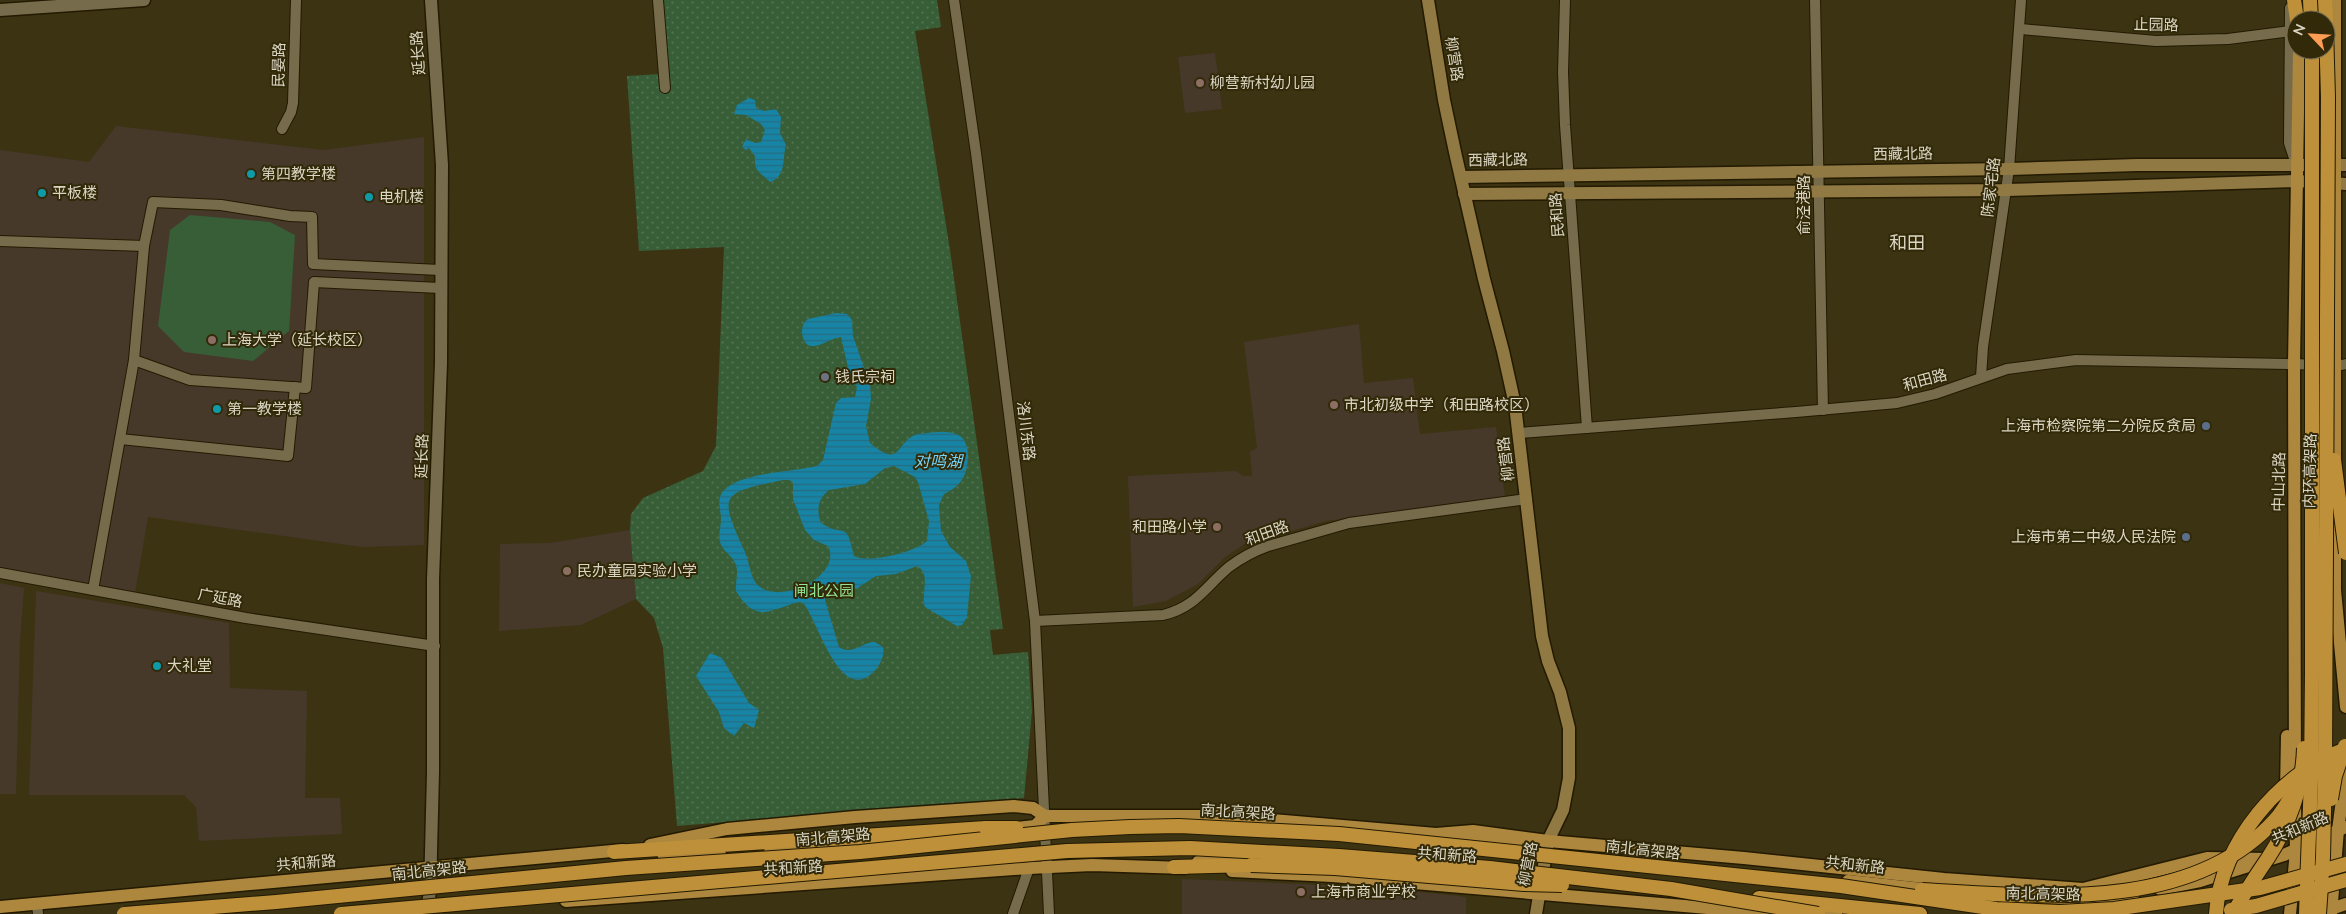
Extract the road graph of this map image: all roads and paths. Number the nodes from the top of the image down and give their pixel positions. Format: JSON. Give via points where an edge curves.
{"nodes":[{"id":1,"x":144,"y":0,"type":"edge"},
{"id":2,"x":296,"y":0,"type":"edge"},
{"id":3,"x":431,"y":0,"type":"edge"},
{"id":4,"x":658,"y":0,"type":"edge"},
{"id":5,"x":954,"y":0,"type":"edge"},
{"id":6,"x":1428,"y":0,"type":"edge"},
{"id":7,"x":1565,"y":0,"type":"edge"},
{"id":8,"x":1815,"y":0,"type":"edge"},
{"id":9,"x":2022,"y":0,"type":"edge"},
{"id":10,"x":0,"y":10,"type":"edge"},
{"id":11,"x":2286,"y":26,"type":"edge"},
{"id":12,"x":2021,"y":29,"type":"junction"},
{"id":13,"x":2294,"y":60,"type":"edge"},
{"id":14,"x":2299,"y":60,"type":"edge"},
{"id":15,"x":2312,"y":60,"type":"edge"},
{"id":16,"x":2330,"y":60,"type":"edge"},
{"id":17,"x":2335,"y":60,"type":"edge"},
{"id":18,"x":664,"y":88,"type":"dead end"},
{"id":19,"x":282,"y":129,"type":"dead end"},
{"id":20,"x":2341,"y":165,"type":"edge"},
{"id":21,"x":2297,"y":166,"type":"junction"},
{"id":22,"x":2009,"y":169,"type":"junction"},
{"id":23,"x":1819,"y":172,"type":"junction"},
{"id":24,"x":1569,"y":175,"type":"junction"},
{"id":25,"x":1461,"y":177,"type":"junction"},
{"id":26,"x":2296,"y":182,"type":"junction"},
{"id":27,"x":2341,"y":184,"type":"edge"},
{"id":28,"x":2006,"y":190,"type":"junction"},
{"id":29,"x":1818,"y":191,"type":"junction"},
{"id":30,"x":1571,"y":193,"type":"junction"},
{"id":31,"x":1464,"y":194,"type":"junction"},
{"id":32,"x":0,"y":241,"type":"edge"},
{"id":33,"x":144,"y":246,"type":"junction"},
{"id":34,"x":314,"y":264,"type":"junction"},
{"id":35,"x":440,"y":270,"type":"junction"},
{"id":36,"x":314,"y":282,"type":"junction"},
{"id":37,"x":440,"y":288,"type":"junction"},
{"id":38,"x":134,"y":360,"type":"junction"},
{"id":39,"x":2294,"y":364,"type":"junction"},
{"id":40,"x":2341,"y":365,"type":"edge"},
{"id":41,"x":1981,"y":377,"type":"junction"},
{"id":42,"x":295,"y":387,"type":"junction"},
{"id":43,"x":1823,"y":410,"type":"junction"},
{"id":44,"x":2327,"y":412,"type":"junction"},
{"id":45,"x":1587,"y":428,"type":"junction"},
{"id":46,"x":1519,"y":433,"type":"junction"},
{"id":47,"x":120,"y":439,"type":"junction"},
{"id":48,"x":1527,"y":499,"type":"junction"},
{"id":49,"x":2294,"y":523,"type":"junction"},
{"id":50,"x":2346,"y":553,"type":"edge"},
{"id":51,"x":2312,"y":570,"type":"junction"},
{"id":52,"x":0,"y":573,"type":"edge"},
{"id":53,"x":93,"y":590,"type":"junction"},
{"id":54,"x":1035,"y":622,"type":"junction"},
{"id":55,"x":435,"y":646,"type":"junction"},
{"id":56,"x":2344,"y":676,"type":"edge"},
{"id":57,"x":2346,"y":707,"type":"edge"},
{"id":58,"x":2346,"y":744,"type":"edge"},
{"id":59,"x":2346,"y":749,"type":"edge"},
{"id":60,"x":2346,"y":770,"type":"edge"},
{"id":61,"x":2299,"y":782,"type":"junction"},
{"id":62,"x":1045,"y":816,"type":"junction"},
{"id":63,"x":2342,"y":829,"type":"edge"},
{"id":64,"x":1072,"y":830,"type":"junction"},
{"id":65,"x":1547,"y":845,"type":"junction"},
{"id":66,"x":2296,"y":851,"type":"junction"},
{"id":67,"x":614,"y":852,"type":"junction"},
{"id":68,"x":2284,"y":855,"type":"junction"},
{"id":69,"x":2323,"y":857,"type":"junction"},
{"id":70,"x":2268,"y":859,"type":"junction"},
{"id":71,"x":2346,"y":864,"type":"edge"},
{"id":72,"x":1047,"y":867,"type":"junction"},
{"id":73,"x":1174,"y":867,"type":"junction"},
{"id":74,"x":1029,"y":868,"type":"junction"},
{"id":75,"x":430,"y":869,"type":"junction"},
{"id":76,"x":1944,"y":879,"type":"junction"},
{"id":77,"x":1541,"y":880,"type":"junction"},
{"id":78,"x":2346,"y":880,"type":"edge"},
{"id":79,"x":1614,"y":883,"type":"junction"},
{"id":80,"x":1841,"y":886,"type":"junction"},
{"id":81,"x":1670,"y":889,"type":"junction"},
{"id":82,"x":2083,"y":889,"type":"junction"},
{"id":83,"x":1538,"y":893,"type":"junction"},
{"id":84,"x":1964,"y":894,"type":"junction"},
{"id":85,"x":2117,"y":898,"type":"junction"},
{"id":86,"x":2346,"y":904,"type":"edge"},
{"id":87,"x":0,"y":908,"type":"edge"},
{"id":88,"x":38,"y":908,"type":"edge"},
{"id":89,"x":2346,"y":910,"type":"edge"},
{"id":90,"x":2327,"y":912,"type":"edge"},
{"id":91,"x":1753,"y":913,"type":"edge"},
{"id":92,"x":124,"y":914,"type":"edge"},
{"id":93,"x":342,"y":914,"type":"edge"},
{"id":94,"x":423,"y":914,"type":"edge"},
{"id":95,"x":1013,"y":914,"type":"edge"},
{"id":96,"x":1049,"y":914,"type":"edge"},
{"id":97,"x":1536,"y":914,"type":"edge"},
{"id":98,"x":1778,"y":914,"type":"edge"},
{"id":99,"x":1818,"y":914,"type":"edge"},
{"id":100,"x":1836,"y":914,"type":"edge"},
{"id":101,"x":1920,"y":914,"type":"edge"},
{"id":102,"x":2208,"y":914,"type":"edge"},
{"id":103,"x":2216,"y":914,"type":"edge"},
{"id":104,"x":2234,"y":914,"type":"edge"},
{"id":105,"x":2290,"y":914,"type":"edge"},
{"id":106,"x":2306,"y":914,"type":"edge"},
{"id":107,"x":2311,"y":914,"type":"edge"}],
"edges":[{"from":1,"to":10,"type":"street"},
{"from":2,"to":19,"type":"street","name":"民晏路","via":[[293,103],[292,112]]},
{"from":3,"to":35,"type":"street","name":"延长路","via":[[442,165]]},
{"from":4,"to":18,"type":"street"},
{"from":5,"to":54,"type":"street","name":"洛川东路"},
{"from":6,"to":25,"type":"main road","name":"柳营路"},
{"from":7,"to":24,"type":"street","name":"民和路","via":[[1563,90]]},
{"from":8,"to":23,"type":"street","name":"俞泾港路"},
{"from":9,"to":12,"type":"street","name":"陈家宅路"},
{"from":11,"to":12,"type":"street","name":"止园路","via":[[2228,39],[2164,41]]},
{"from":12,"to":22,"type":"street","name":"陈家宅路"},
{"from":13,"to":21,"type":"street","via":[[2290,143]]},
{"from":14,"to":21,"type":"main road","name":"中山北路"},
{"from":15,"to":51,"type":"highway","name":"内环高架路","bridge":true},
{"from":16,"to":44,"type":"highway","name":"内环高架路","bridge":true},
{"from":17,"to":20,"type":"main road"},
{"from":20,"to":21,"type":"main road","name":"西藏北路"},
{"from":20,"to":27,"type":"main road"},
{"from":21,"to":22,"type":"main road","name":"西藏北路","via":[[2137,165]]},
{"from":21,"to":26,"type":"main road","name":"中山北路"},
{"from":22,"to":23,"type":"main road","name":"西藏北路"},
{"from":22,"to":28,"type":"street","name":"陈家宅路"},
{"from":23,"to":24,"type":"main road","name":"西藏北路"},
{"from":23,"to":29,"type":"street","name":"俞泾港路"},
{"from":24,"to":25,"type":"main road","name":"西藏北路"},
{"from":24,"to":30,"type":"street","name":"民和路"},
{"from":25,"to":31,"type":"main road","name":"柳营路"},
{"from":26,"to":27,"type":"main road"},
{"from":26,"to":28,"type":"main road"},
{"from":26,"to":39,"type":"main road","name":"中山北路"},
{"from":27,"to":40,"type":"main road"},
{"from":28,"to":29,"type":"main road"},
{"from":28,"to":41,"type":"street","name":"陈家宅路"},
{"from":29,"to":30,"type":"main road"},
{"from":29,"to":43,"type":"street","name":"俞泾港路"},
{"from":30,"to":31,"type":"main road"},
{"from":30,"to":45,"type":"street","name":"民和路"},
{"from":31,"to":46,"type":"main road","name":"柳营路","via":[[1509,375]]},
{"from":32,"to":33,"type":"street"},
{"from":33,"to":34,"type":"street","via":[[153,202],[221,205],[312,217]]},
{"from":33,"to":38,"type":"street"},
{"from":34,"to":35,"type":"street"},
{"from":34,"to":36,"type":"street"},
{"from":35,"to":37,"type":"street","name":"延长路"},
{"from":36,"to":37,"type":"street"},
{"from":36,"to":42,"type":"street","via":[[306,388]]},
{"from":37,"to":55,"type":"street","name":"延长路"},
{"from":38,"to":42,"type":"street","via":[[190,380]]},
{"from":38,"to":47,"type":"street"},
{"from":39,"to":40,"type":"street","name":"和田路"},
{"from":39,"to":41,"type":"street","name":"和田路","via":[[2076,360],[2007,369]]},
{"from":39,"to":49,"type":"main road","name":"中山北路"},
{"from":40,"to":56,"type":"main road","via":[[2335,590]]},
{"from":41,"to":43,"type":"street","name":"和田路","via":[[1909,401]]},
{"from":42,"to":47,"type":"street","via":[[288,456]]},
{"from":43,"to":45,"type":"street","name":"和田路"},
{"from":44,"to":50,"type":"highway","bridge":true},
{"from":44,"to":69,"type":"highway","name":"内环高架路","bridge":true},
{"from":45,"to":46,"type":"street","name":"和田路"},
{"from":46,"to":48,"type":"main road","name":"柳营路"},
{"from":47,"to":53,"type":"street"},
{"from":48,"to":54,"type":"street","name":"和田路","via":[[1349,523],[1268,546],[1231,566],[1200,597],[1176,612]]},
{"from":48,"to":65,"type":"main road","name":"柳营路","via":[[1542,636],[1569,728],[1569,778],[1563,810]]},
{"from":49,"to":66,"type":"main road","name":"中山北路"},
{"from":49,"to":68,"type":"main road","via":[[2289,558]]},
{"from":51,"to":61,"type":"highway","bridge":true,"via":[[2304,752]]},
{"from":51,"to":106,"type":"highway","name":"内环高架路","bridge":true,"via":[[2311,779]]},
{"from":52,"to":53,"type":"street","name":"广延路"},
{"from":53,"to":55,"type":"street","name":"广延路","via":[[246,618]]},
{"from":54,"to":62,"type":"street","name":"洛川东路"},
{"from":55,"to":75,"type":"street","name":"延长路"},
{"from":56,"to":57,"type":"main road"},
{"from":58,"to":69,"type":"highway","bridge":true,"via":[[2335,776]]},
{"from":59,"to":103,"type":"highway","bridge":true,"via":[[2326,756],[2292,778],[2262,808],[2228,865]]},
{"from":60,"to":63,"type":"main road"},
{"from":61,"to":80,"type":"highway","bridge":true,"via":[[2275,821],[2227,861],[2191,878],[2095,895],[2038,898]]},
{"from":61,"to":104,"type":"highway","bridge":true,"via":[[2282,833]]},
{"from":62,"to":65,"type":"main road","name":"共和新路","via":[[1226,816]]},
{"from":62,"to":67,"type":"main road","name":"共和新路","via":[[1035,826],[719,856]]},
{"from":62,"to":67,"type":"main road","name":"共和新路","via":[[1033,808],[1014,806],[855,817],[727,829]]},
{"from":62,"to":72,"type":"street","name":"洛川东路"},
{"from":63,"to":66,"type":"main road","name":"共和新路"},
{"from":63,"to":90,"type":"main road"},
{"from":64,"to":67,"type":"highway","bridge":true,"via":[[986,828]]},
{"from":64,"to":80,"type":"highway","name":"南北高架路","bridge":true,"via":[[1180,826],[1340,834]]},
{"from":64,"to":92,"type":"highway","name":"南北高架路","bridge":true,"via":[[860,852],[626,868]]},
{"from":65,"to":76,"type":"main road","name":"共和新路","via":[[1744,858]]},
{"from":65,"to":77,"type":"main road","name":"柳营路"},
{"from":65,"to":84,"type":"main road","name":"共和新路"},
{"from":66,"to":68,"type":"main road","name":"共和新路"},
{"from":66,"to":105,"type":"main road","name":"中山北路"},
{"from":67,"to":75,"type":"main road","name":"共和新路"},
{"from":68,"to":70,"type":"main road","name":"共和新路"},
{"from":69,"to":90,"type":"highway","name":"内环高架路","bridge":true},
{"from":70,"to":82,"type":"main road","name":"共和新路","via":[[2207,858]]},
{"from":70,"to":85,"type":"main road","name":"共和新路","via":[[2200,881]]},
{"from":71,"to":80,"type":"highway","name":"南北高架路","bridge":true,"via":[[2260,888],[2114,910],[1996,909]]},
{"from":72,"to":73,"type":"main road","name":"共和新路"},
{"from":72,"to":74,"type":"main road","name":"共和新路"},
{"from":72,"to":96,"type":"street","name":"洛川东路"},
{"from":73,"to":77,"type":"main road","name":"共和新路","via":[[1221,858],[1292,860]]},
{"from":73,"to":79,"type":"highway","bridge":true,"via":[[1335,868],[1524,884]]},
{"from":73,"to":83,"type":"main road","name":"共和新路"},
{"from":74,"to":94,"type":"main road","name":"共和新路"},
{"from":74,"to":95,"type":"street"},
{"from":75,"to":88,"type":"main road","name":"共和新路"},
{"from":75,"to":94,"type":"street","name":"延长路","via":[[430,892]]},
{"from":76,"to":82,"type":"main road","name":"共和新路"},
{"from":76,"to":84,"type":"main road"},
{"from":77,"to":83,"type":"main road","name":"柳营路"},
{"from":77,"to":100,"type":"main road","name":"共和新路"},
{"from":78,"to":102,"type":"highway","bridge":true,"via":[[2256,906]]},
{"from":79,"to":81,"type":"highway","bridge":true},
{"from":79,"to":93,"type":"highway","bridge":true,"via":[[1490,868],[1339,856],[1123,848]]},
{"from":81,"to":99,"type":"highway","bridge":true},
{"from":81,"to":101,"type":"highway","bridge":true},
{"from":82,"to":85,"type":"main road"},
{"from":83,"to":91,"type":"main road","name":"共和新路"},
{"from":83,"to":97,"type":"main road","name":"柳营路"},
{"from":84,"to":85,"type":"main road","name":"共和新路","via":[[2039,902],[2089,902]]},
{"from":86,"to":90,"type":"main road"},
{"from":87,"to":88,"type":"main road","name":"共和新路"},
{"from":89,"to":90,"type":"main road"},
{"from":90,"to":107,"type":"main road"},
{"from":91,"to":98,"type":"main road","name":"共和新路"}]}
